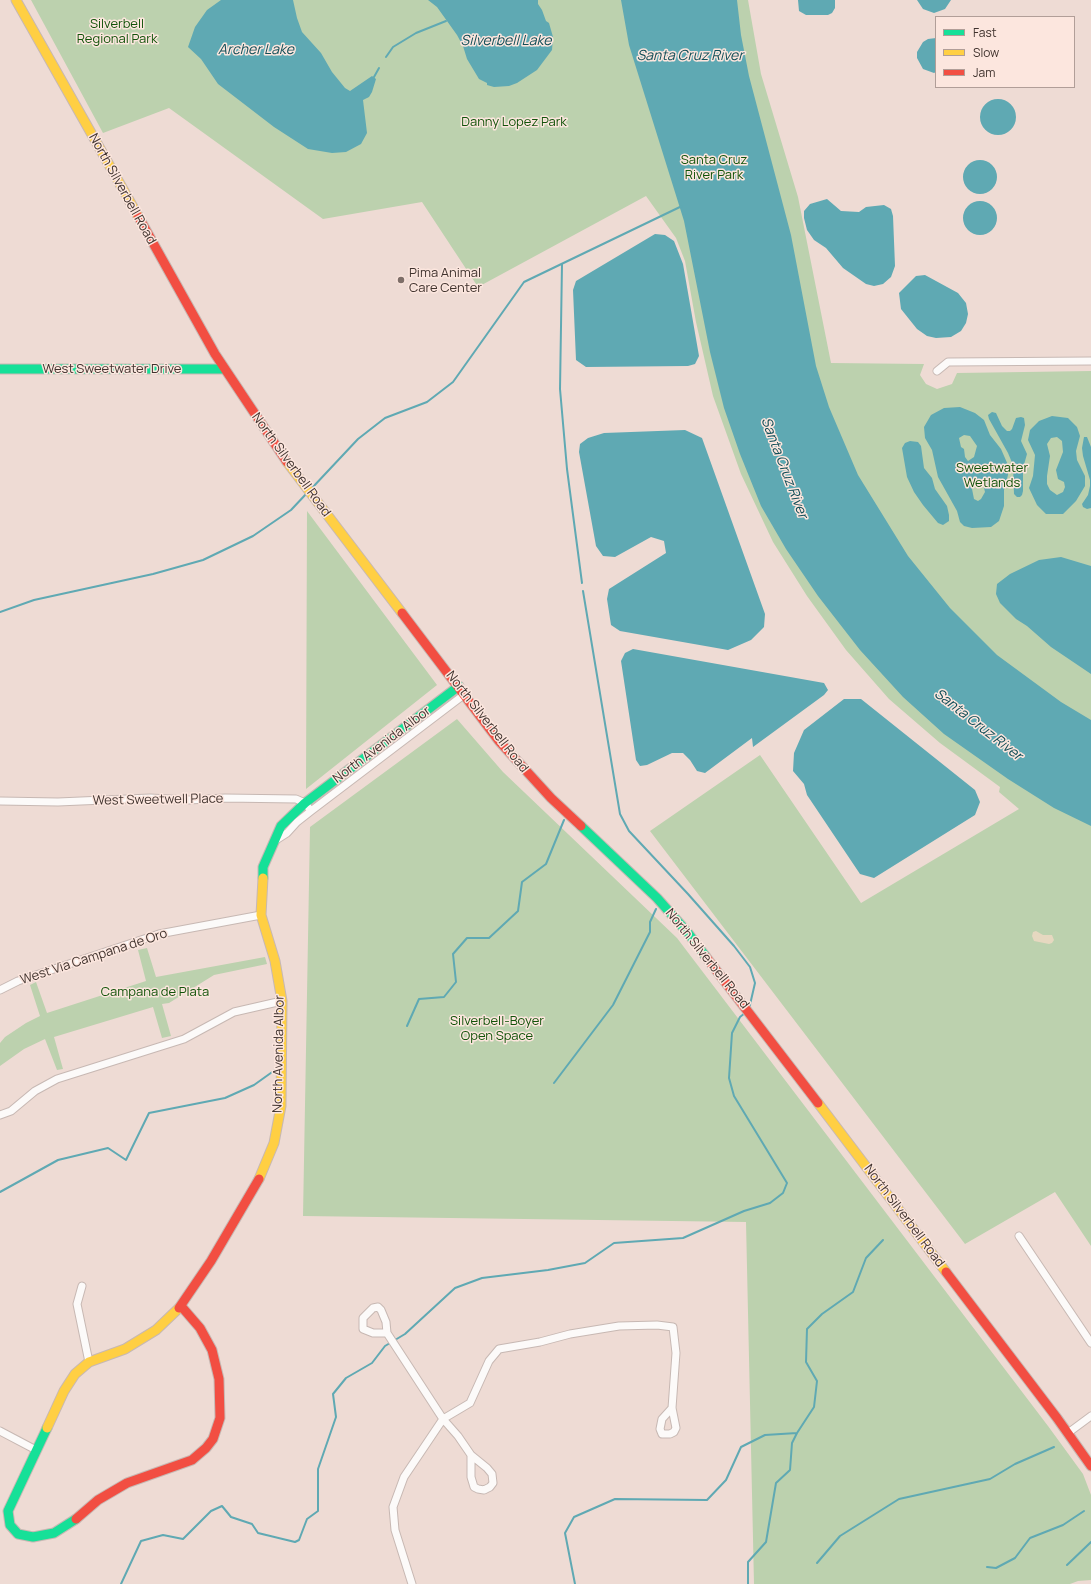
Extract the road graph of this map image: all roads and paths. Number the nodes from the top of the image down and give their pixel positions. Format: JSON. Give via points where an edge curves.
{"nodes":[{"id":1,"x":16,"y":0,"type":"edge"},
{"id":2,"x":1091,"y":361,"type":"edge"},
{"id":3,"x":0,"y":368,"type":"edge"},
{"id":4,"x":224,"y":369,"type":"junction"},
{"id":5,"x":937,"y":371,"type":"dead end"},
{"id":6,"x":459,"y":686,"type":"junction"},
{"id":7,"x":465,"y":694,"type":"junction"},
{"id":8,"x":343,"y":774,"type":"junction"},
{"id":9,"x":350,"y":782,"type":"junction"},
{"id":10,"x":0,"y":801,"type":"edge"},
{"id":11,"x":308,"y":807,"type":"junction"},
{"id":12,"x":261,"y":915,"type":"junction"},
{"id":13,"x":0,"y":990,"type":"edge"},
{"id":14,"x":282,"y":1000,"type":"junction"},
{"id":15,"x":0,"y":1115,"type":"edge"},
{"id":16,"x":1019,"y":1236,"type":"dead end"},
{"id":17,"x":82,"y":1286,"type":"dead end"},
{"id":18,"x":181,"y":1306,"type":"junction"},
{"id":19,"x":387,"y":1333,"type":"dead end"},
{"id":20,"x":1091,"y":1344,"type":"edge"},
{"id":21,"x":89,"y":1362,"type":"junction"},
{"id":22,"x":672,"y":1408,"type":"dead end"},
{"id":23,"x":1091,"y":1416,"type":"edge"},
{"id":24,"x":443,"y":1419,"type":"junction"},
{"id":25,"x":0,"y":1431,"type":"edge"},
{"id":26,"x":1068,"y":1433,"type":"junction"},
{"id":27,"x":36,"y":1450,"type":"junction"},
{"id":28,"x":471,"y":1455,"type":"junction"},
{"id":29,"x":1091,"y":1466,"type":"edge"},
{"id":30,"x":412,"y":1584,"type":"edge"}],
"edges":[{"from":1,"to":4,"type":"main road","name":"North Silverbell Road"},
{"from":2,"to":5,"type":"street","via":[[948,362]]},
{"from":3,"to":4,"type":"main road","name":"West Sweetwater Drive"},
{"from":4,"to":6,"type":"main road","name":"North Silverbell Road","via":[[284,458]]},
{"from":6,"to":7,"type":"main road","name":"North Silverbell Road"},
{"from":6,"to":8,"type":"main road","name":"North Avenida Albor"},
{"from":7,"to":9,"type":"street","name":"North Avenida Albor"},
{"from":7,"to":26,"type":"main road","name":"North Silverbell Road","via":[[499,740],[551,798],[657,898],[688,933]]},
{"from":8,"to":9,"type":"street"},
{"from":8,"to":11,"type":"main road","name":"North Avenida Albor"},
{"from":9,"to":11,"type":"street","name":"North Avenida Albor"},
{"from":10,"to":11,"type":"street","name":"West Sweetwell Place","via":[[296,798]]},
{"from":11,"to":12,"type":"main road","name":"North Avenida Albor","via":[[281,826],[263,867]]},
{"from":12,"to":13,"type":"street","name":"West Via Campana de Oro","via":[[159,934],[18,981]]},
{"from":12,"to":14,"type":"main road","name":"North Avenida Albor","via":[[275,961]]},
{"from":14,"to":15,"type":"street","via":[[234,1012],[184,1039],[57,1079],[35,1091],[11,1111]]},
{"from":14,"to":18,"type":"main road","name":"North Avenida Albor","via":[[281,1106],[274,1142],[257,1183]]},
{"from":16,"to":20,"type":"street"},
{"from":17,"to":21,"type":"street","via":[[77,1304]]},
{"from":18,"to":21,"type":"main road","name":"North Avenida Albor","via":[[156,1330],[125,1349]]},
{"from":18,"to":27,"type":"main road","via":[[200,1328],[212,1350],[219,1379],[220,1418],[213,1439],[206,1448],[192,1460],[127,1483],[98,1500],[70,1524],[54,1533],[32,1537],[18,1534],[10,1525],[8,1511]]},
{"from":19,"to":24,"type":"street"},
{"from":21,"to":27,"type":"main road","via":[[75,1374],[64,1391]]},
{"from":22,"to":24,"type":"street","via":[[676,1353],[673,1327],[619,1326],[499,1349],[489,1361],[470,1403]]},
{"from":23,"to":26,"type":"street"},
{"from":24,"to":28,"type":"street"},
{"from":24,"to":30,"type":"street","via":[[404,1477],[393,1507],[395,1530]]},
{"from":25,"to":27,"type":"street"},
{"from":26,"to":29,"type":"main road","name":"North Silverbell Road"},
{"from":28,"to":28,"type":"street","via":[[470,1477],[474,1487],[484,1490],[490,1488],[493,1482],[492,1474],[484,1464]]}]}
